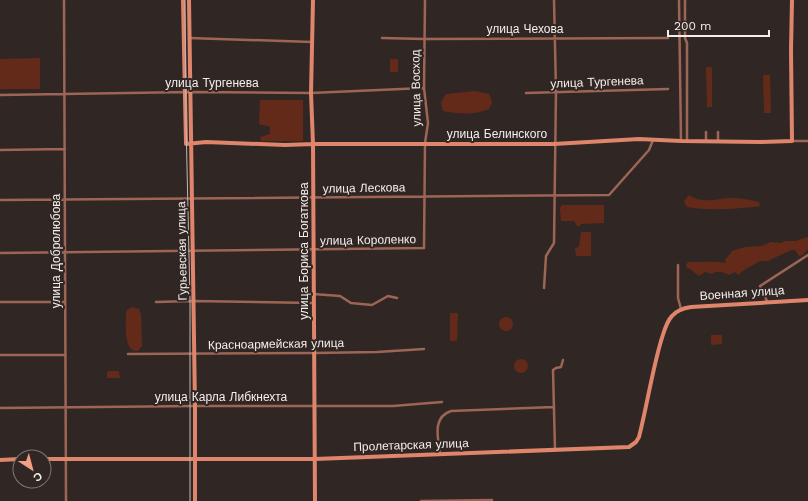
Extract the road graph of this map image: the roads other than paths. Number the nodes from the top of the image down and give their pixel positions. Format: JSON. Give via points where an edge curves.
{"nodes":[{"id":1,"x":64,"y":0,"type":"edge"},
{"id":2,"x":183,"y":0,"type":"edge"},
{"id":3,"x":189,"y":0,"type":"edge"},
{"id":4,"x":313,"y":0,"type":"edge"},
{"id":5,"x":425,"y":0,"type":"edge"},
{"id":6,"x":554,"y":0,"type":"edge"},
{"id":7,"x":679,"y":0,"type":"edge"},
{"id":8,"x":685,"y":0,"type":"edge"},
{"id":9,"x":792,"y":0,"type":"edge"},
{"id":10,"x":189,"y":38,"type":"junction"},
{"id":11,"x":382,"y":38,"type":"dead end"},
{"id":12,"x":555,"y":38,"type":"junction"},
{"id":13,"x":668,"y":38,"type":"dead end"},
{"id":14,"x":424,"y":39,"type":"junction"},
{"id":15,"x":313,"y":42,"type":"junction"},
{"id":16,"x":424,"y":88,"type":"junction"},
{"id":17,"x":668,"y":89,"type":"dead end"},
{"id":18,"x":556,"y":91,"type":"junction"},
{"id":19,"x":187,"y":92,"type":"junction"},
{"id":20,"x":311,"y":93,"type":"junction"},
{"id":21,"x":526,"y":93,"type":"dead end"},
{"id":22,"x":64,"y":94,"type":"junction"},
{"id":23,"x":0,"y":95,"type":"edge"},
{"id":24,"x":706,"y":132,"type":"dead end"},
{"id":25,"x":718,"y":132,"type":"dead end"},
{"id":26,"x":653,"y":140,"type":"junction"},
{"id":27,"x":808,"y":140,"type":"edge"},
{"id":28,"x":681,"y":141,"type":"junction"},
{"id":29,"x":687,"y":141,"type":"junction"},
{"id":30,"x":706,"y":141,"type":"junction"},
{"id":31,"x":718,"y":141,"type":"junction"},
{"id":32,"x":792,"y":141,"type":"junction"},
{"id":33,"x":424,"y":143,"type":"junction"},
{"id":34,"x":188,"y":144,"type":"junction"},
{"id":35,"x":313,"y":144,"type":"junction"},
{"id":36,"x":554,"y":144,"type":"junction"},
{"id":37,"x":0,"y":150,"type":"edge"},
{"id":38,"x":65,"y":150,"type":"junction"},
{"id":39,"x":554,"y":196,"type":"junction"},
{"id":40,"x":425,"y":197,"type":"junction"},
{"id":41,"x":313,"y":198,"type":"junction"},
{"id":42,"x":65,"y":199,"type":"junction"},
{"id":43,"x":191,"y":199,"type":"junction"},
{"id":44,"x":0,"y":200,"type":"edge"},
{"id":45,"x":424,"y":248,"type":"joint"},
{"id":46,"x":314,"y":250,"type":"junction"},
{"id":47,"x":193,"y":251,"type":"junction"},
{"id":48,"x":0,"y":253,"type":"edge"},
{"id":49,"x":65,"y":253,"type":"junction"},
{"id":50,"x":808,"y":255,"type":"edge"},
{"id":51,"x":678,"y":265,"type":"dead end"},
{"id":52,"x":544,"y":288,"type":"dead end"},
{"id":53,"x":313,"y":294,"type":"junction"},
{"id":54,"x":397,"y":298,"type":"dead end"},
{"id":55,"x":808,"y":300,"type":"edge"},
{"id":56,"x":194,"y":301,"type":"junction"},
{"id":57,"x":767,"y":301,"type":"junction"},
{"id":58,"x":0,"y":302,"type":"edge"},
{"id":59,"x":65,"y":302,"type":"junction"},
{"id":60,"x":156,"y":302,"type":"dead end"},
{"id":61,"x":314,"y":303,"type":"junction"},
{"id":62,"x":680,"y":310,"type":"junction"},
{"id":63,"x":424,"y":349,"type":"dead end"},
{"id":64,"x":314,"y":353,"type":"junction"},
{"id":65,"x":128,"y":354,"type":"dead end"},
{"id":66,"x":0,"y":355,"type":"edge"},
{"id":67,"x":65,"y":355,"type":"junction"},
{"id":68,"x":194,"y":355,"type":"junction"},
{"id":69,"x":563,"y":360,"type":"dead end"},
{"id":70,"x":442,"y":402,"type":"dead end"},
{"id":71,"x":314,"y":405,"type":"junction"},
{"id":72,"x":196,"y":406,"type":"junction"},
{"id":73,"x":554,"y":407,"type":"junction"},
{"id":74,"x":0,"y":408,"type":"edge"},
{"id":75,"x":66,"y":408,"type":"junction"},
{"id":76,"x":555,"y":450,"type":"junction"},
{"id":77,"x":440,"y":454,"type":"junction"},
{"id":78,"x":195,"y":458,"type":"junction"},
{"id":79,"x":52,"y":459,"type":"edge"},
{"id":80,"x":66,"y":459,"type":"junction"},
{"id":81,"x":315,"y":459,"type":"junction"},
{"id":82,"x":0,"y":460,"type":"edge"},
{"id":83,"x":12,"y":460,"type":"edge"},
{"id":84,"x":492,"y":500,"type":"edge"},
{"id":85,"x":66,"y":501,"type":"edge"},
{"id":86,"x":195,"y":501,"type":"edge"},
{"id":87,"x":315,"y":501,"type":"edge"},
{"id":88,"x":421,"y":501,"type":"edge"}],
"edges":[{"from":1,"to":22,"type":"street","name":"улица Добролюбова"},
{"from":2,"to":19,"type":"main road","name":"Гурьевская улица"},
{"from":3,"to":10,"type":"main road","name":"Гурьевская улица"},
{"from":4,"to":15,"type":"main road","name":"улица Бориса Богаткова"},
{"from":5,"to":14,"type":"street","name":"улица Восход"},
{"from":6,"to":12,"type":"street"},
{"from":7,"to":28,"type":"street"},
{"from":8,"to":29,"type":"street"},
{"from":9,"to":32,"type":"main road"},
{"from":10,"to":15,"type":"street"},
{"from":10,"to":19,"type":"main road","name":"Гурьевская улица"},
{"from":11,"to":14,"type":"street","name":"улица Чехова"},
{"from":12,"to":13,"type":"street","name":"улица Чехова"},
{"from":12,"to":14,"type":"street","name":"улица Чехова"},
{"from":12,"to":18,"type":"street"},
{"from":14,"to":16,"type":"street","name":"улица Восход"},
{"from":15,"to":20,"type":"main road","name":"улица Бориса Богаткова"},
{"from":16,"to":20,"type":"street","name":"улица Тургенева"},
{"from":16,"to":33,"type":"street","name":"улица Восход","via":[[428,123]]},
{"from":17,"to":18,"type":"street","name":"улица Тургенева"},
{"from":18,"to":21,"type":"street","name":"улица Тургенева"},
{"from":18,"to":36,"type":"street"},
{"from":19,"to":20,"type":"street","name":"улица Тургенева"},
{"from":19,"to":22,"type":"street","name":"улица Тургенева"},
{"from":19,"to":34,"type":"main road","name":"Гурьевская улица"},
{"from":20,"to":35,"type":"main road","name":"улица Бориса Богаткова"},
{"from":22,"to":23,"type":"street","name":"улица Тургенева"},
{"from":22,"to":38,"type":"street","name":"улица Добролюбова"},
{"from":24,"to":30,"type":"street"},
{"from":25,"to":31,"type":"street"},
{"from":26,"to":28,"type":"main road","name":"улица Белинского"},
{"from":26,"to":36,"type":"main road","name":"улица Белинского"},
{"from":26,"to":39,"type":"street","name":"улица Лескова","via":[[649,150],[609,195]]},
{"from":27,"to":32,"type":"street","name":"улица Белинского"},
{"from":28,"to":29,"type":"main road","name":"улица Белинского"},
{"from":29,"to":30,"type":"main road","name":"улица Белинского"},
{"from":30,"to":31,"type":"main road","name":"улица Белинского"},
{"from":31,"to":32,"type":"main road","name":"улица Белинского"},
{"from":33,"to":35,"type":"main road","name":"улица Белинского"},
{"from":33,"to":36,"type":"main road","name":"улица Белинского"},
{"from":33,"to":40,"type":"street","name":"улица Восход"},
{"from":34,"to":35,"type":"main road","name":"улица Белинского"},
{"from":34,"to":43,"type":"main road","name":"Гурьевская улица"},
{"from":35,"to":41,"type":"main road","name":"улица Бориса Богаткова"},
{"from":36,"to":39,"type":"street"},
{"from":37,"to":38,"type":"street"},
{"from":38,"to":42,"type":"street","name":"улица Добролюбова"},
{"from":39,"to":40,"type":"street","name":"улица Лескова"},
{"from":39,"to":52,"type":"street","via":[[554,243],[546,256]]},
{"from":40,"to":41,"type":"street","name":"улица Лескова"},
{"from":40,"to":45,"type":"street","name":"улица Восход"},
{"from":41,"to":43,"type":"street","name":"улица Лескова"},
{"from":41,"to":46,"type":"main road","name":"улица Бориса Богаткова"},
{"from":42,"to":43,"type":"street","name":"улица Лескова"},
{"from":42,"to":44,"type":"street","name":"улица Лескова"},
{"from":42,"to":49,"type":"street","name":"улица Добролюбова"},
{"from":43,"to":47,"type":"main road","name":"Гурьевская улица"},
{"from":45,"to":46,"type":"street","name":"улица Короленко"},
{"from":46,"to":47,"type":"street","name":"улица Короленко"},
{"from":46,"to":53,"type":"main road","name":"улица Бориса Богаткова"},
{"from":47,"to":49,"type":"street","name":"улица Короленко"},
{"from":47,"to":56,"type":"main road","name":"Гурьевская улица"},
{"from":48,"to":49,"type":"street","name":"улица Короленко"},
{"from":49,"to":59,"type":"street","name":"улица Добролюбова"},
{"from":50,"to":57,"type":"street","via":[[760,286]]},
{"from":51,"to":62,"type":"street"},
{"from":53,"to":54,"type":"street","via":[[340,296],[351,303],[372,305],[388,296]]},
{"from":53,"to":61,"type":"main road","name":"улица Бориса Богаткова"},
{"from":55,"to":57,"type":"main road","name":"Военная улица"},
{"from":56,"to":60,"type":"street"},
{"from":56,"to":61,"type":"street"},
{"from":56,"to":68,"type":"main road","name":"Гурьевская улица"},
{"from":57,"to":62,"type":"main road","name":"Военная улица"},
{"from":58,"to":59,"type":"street"},
{"from":59,"to":67,"type":"street","name":"улица Добролюбова"},
{"from":61,"to":64,"type":"main road","name":"улица Бориса Богаткова"},
{"from":62,"to":76,"type":"main road","name":"Пролетарская улица","via":[[671,317],[666,326],[636,442],[629,447],[616,449]]},
{"from":63,"to":64,"type":"street","name":"Красноармейская улица"},
{"from":64,"to":68,"type":"street","name":"Красноармейская улица"},
{"from":64,"to":71,"type":"main road","name":"улица Бориса Богаткова"},
{"from":65,"to":68,"type":"street","name":"Красноармейская улица"},
{"from":66,"to":67,"type":"street"},
{"from":67,"to":75,"type":"street","name":"улица Добролюбова"},
{"from":68,"to":72,"type":"main road","name":"Гурьевская улица"},
{"from":69,"to":73,"type":"street","via":[[561,367],[553,370]]},
{"from":70,"to":71,"type":"street","name":"улица Карла Либкнехта","via":[[393,406]]},
{"from":71,"to":72,"type":"street","name":"улица Карла Либкнехта"},
{"from":71,"to":81,"type":"main road","name":"улица Бориса Богаткова"},
{"from":72,"to":75,"type":"street","name":"улица Карла Либкнехта"},
{"from":72,"to":78,"type":"main road","name":"Гурьевская улица"},
{"from":73,"to":76,"type":"street"},
{"from":73,"to":77,"type":"street","via":[[446,413],[439,420],[437,432]]},
{"from":74,"to":75,"type":"street","name":"улица Карла Либкнехта"},
{"from":75,"to":80,"type":"street","name":"улица Добролюбова"},
{"from":76,"to":77,"type":"main road","name":"Пролетарская улица"},
{"from":77,"to":81,"type":"main road","name":"Пролетарская улица"},
{"from":78,"to":80,"type":"main road","name":"Пролетарская улица"},
{"from":78,"to":81,"type":"main road","name":"Пролетарская улица"},
{"from":78,"to":86,"type":"main road","name":"Гурьевская улица"},
{"from":79,"to":80,"type":"main road","name":"Пролетарская улица"},
{"from":80,"to":85,"type":"street","name":"улица Добролюбова"},
{"from":81,"to":87,"type":"main road","name":"улица Бориса Богаткова"},
{"from":82,"to":83,"type":"main road"},
{"from":84,"to":88,"type":"street"}]}
